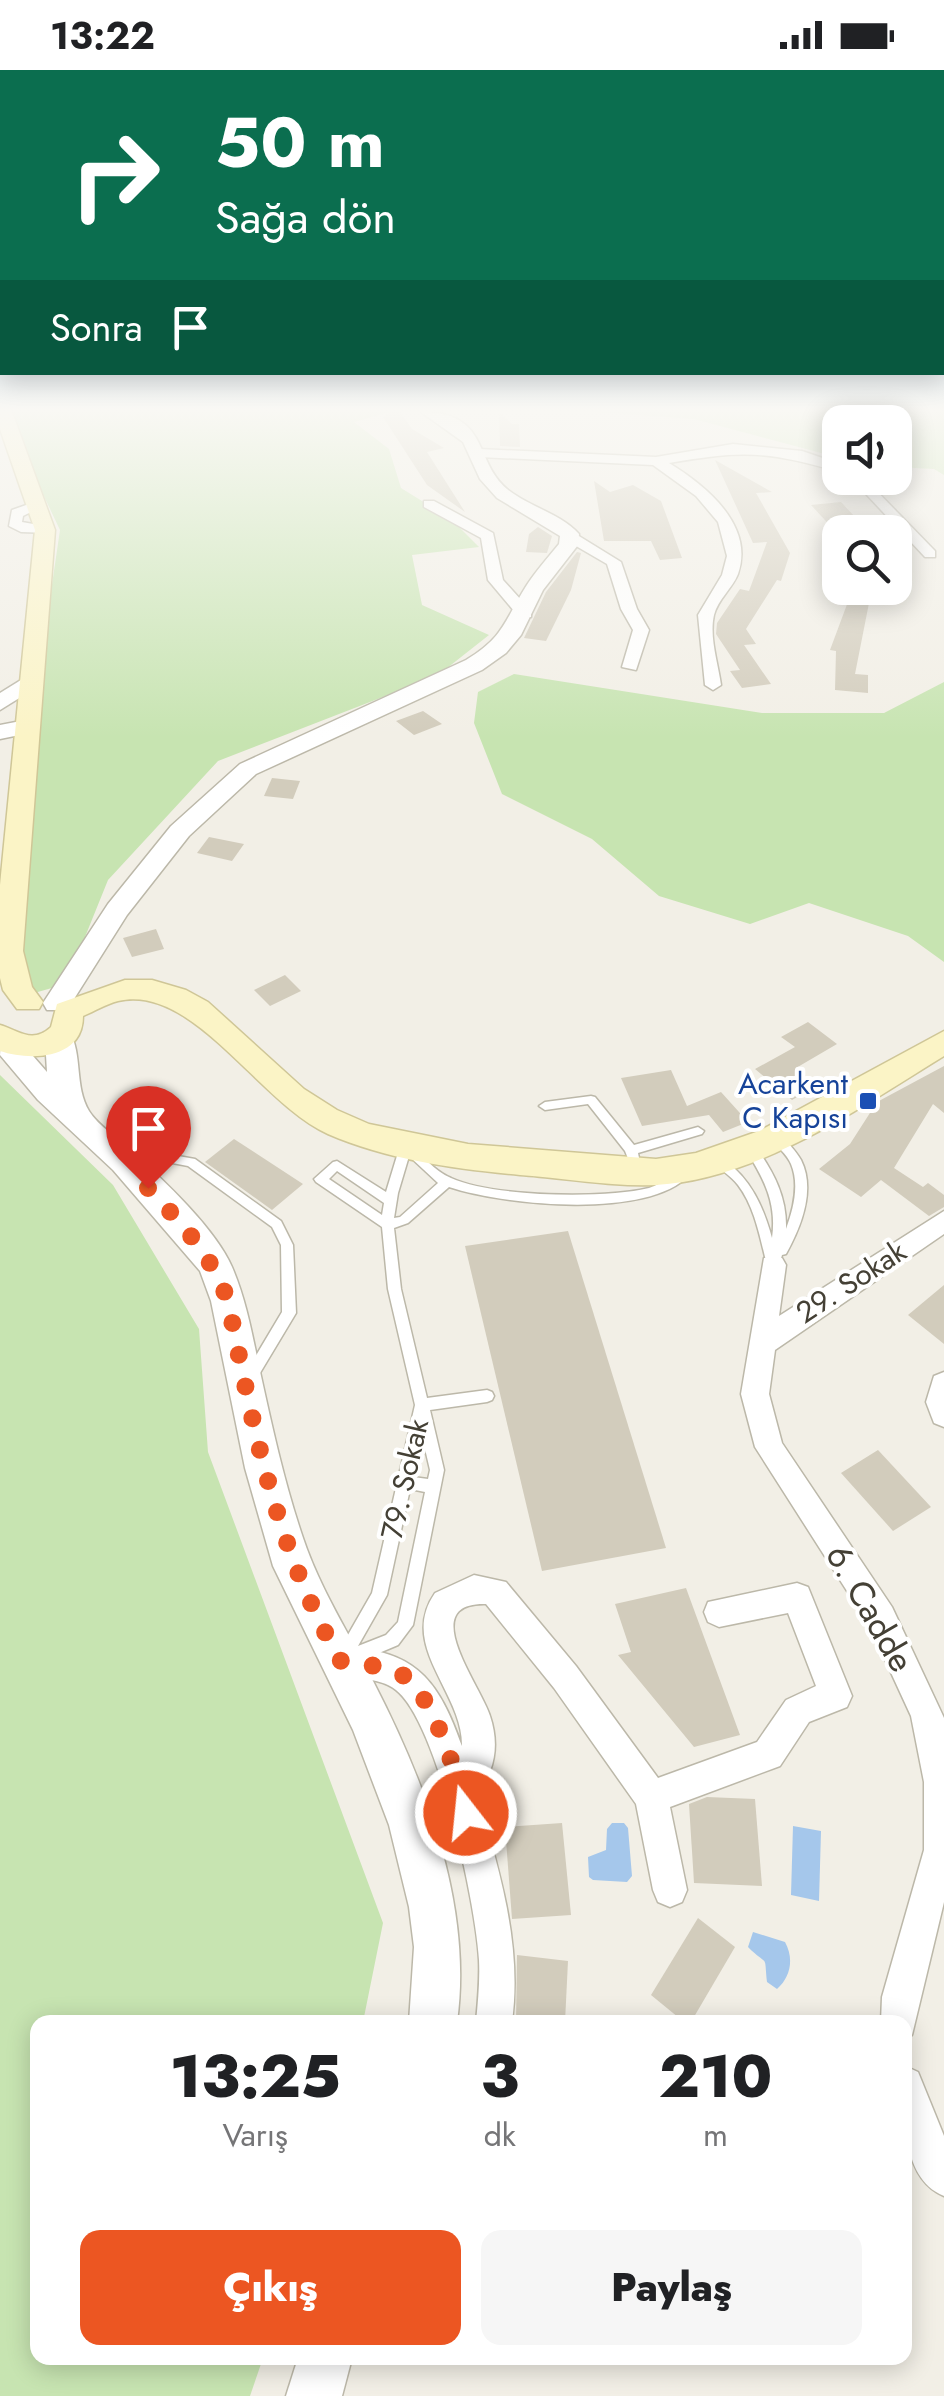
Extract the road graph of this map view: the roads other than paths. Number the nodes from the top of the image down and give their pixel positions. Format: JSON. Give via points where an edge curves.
{"nodes":[{"id":1,"x":18,"y":521,"type":"edge"},
{"id":2,"x":40,"y":521,"type":"edge"},
{"id":3,"x":460,"y":521,"type":"edge"},
{"id":4,"x":546,"y":521,"type":"edge"},
{"id":5,"x":723,"y":521,"type":"edge"},
{"id":6,"x":897,"y":521,"type":"edge"},
{"id":7,"x":0,"y":526,"type":"edge"},
{"id":8,"x":18,"y":526,"type":"junction"},
{"id":9,"x":44,"y":530,"type":"junction"},
{"id":10,"x":569,"y":536,"type":"junction"},
{"id":11,"x":930,"y":554,"type":"dead end"},
{"id":12,"x":525,"y":614,"type":"junction"},
{"id":13,"x":630,"y":667,"type":"dead end"},
{"id":14,"x":29,"y":682,"type":"junction"},
{"id":15,"x":713,"y":685,"type":"dead end"},
{"id":16,"x":0,"y":704,"type":"edge"},
{"id":17,"x":0,"y":714,"type":"edge"},
{"id":18,"x":26,"y":721,"type":"junction"},
{"id":19,"x":0,"y":732,"type":"edge"},
{"id":20,"x":12,"y":754,"type":"edge"},
{"id":21,"x":4,"y":961,"type":"edge"},
{"id":22,"x":53,"y":1014,"type":"junction"},
{"id":23,"x":0,"y":1036,"type":"edge"},
{"id":24,"x":944,"y":1042,"type":"edge"},
{"id":25,"x":545,"y":1106,"type":"dead end"},
{"id":26,"x":76,"y":1115,"type":"junction"},
{"id":27,"x":698,"y":1131,"type":"dead end"},
{"id":28,"x":764,"y":1144,"type":"junction"},
{"id":29,"x":406,"y":1146,"type":"junction"},
{"id":30,"x":634,"y":1160,"type":"junction"},
{"id":31,"x":124,"y":1162,"type":"junction"},
{"id":32,"x":705,"y":1164,"type":"junction"},
{"id":33,"x":447,"y":1182,"type":"junction"},
{"id":34,"x":391,"y":1202,"type":"junction"},
{"id":35,"x":944,"y":1221,"type":"edge"},
{"id":36,"x":388,"y":1224,"type":"junction"},
{"id":37,"x":773,"y":1265,"type":"junction"},
{"id":38,"x":760,"y":1346,"type":"junction"},
{"id":39,"x":944,"y":1384,"type":"edge"},
{"id":40,"x":245,"y":1385,"type":"junction"},
{"id":41,"x":487,"y":1396,"type":"dead end"},
{"id":42,"x":422,"y":1405,"type":"junction"},
{"id":43,"x":944,"y":1415,"type":"edge"},
{"id":44,"x":404,"y":1482,"type":"junction"},
{"id":45,"x":435,"y":1487,"type":"junction"},
{"id":46,"x":719,"y":1612,"type":"dead end"},
{"id":47,"x":341,"y":1661,"type":"junction"},
{"id":48,"x":456,"y":1775,"type":"junction"},
{"id":49,"x":651,"y":1798,"type":"junction"},
{"id":50,"x":670,"y":1890,"type":"dead end"},
{"id":51,"x":435,"y":2015,"type":"edge"},
{"id":52,"x":495,"y":2015,"type":"edge"},
{"id":53,"x":899,"y":2015,"type":"edge"},
{"id":54,"x":912,"y":2108,"type":"edge"},
{"id":55,"x":944,"y":2176,"type":"edge"},
{"id":56,"x":323,"y":2365,"type":"edge"},
{"id":57,"x":314,"y":2396,"type":"edge"}],
"edges":[{"from":1,"to":8,"type":"street"},
{"from":2,"to":9,"type":"main road"},
{"from":3,"to":12,"type":"street","via":[[488,536],[488,566],[500,592]]},
{"from":4,"to":10,"type":"street"},
{"from":5,"to":15,"type":"street","via":[[732,539],[732,572],[706,615]]},
{"from":6,"to":11,"type":"street"},
{"from":7,"to":8,"type":"street"},
{"from":8,"to":9,"type":"street"},
{"from":9,"to":14,"type":"main road"},
{"from":10,"to":12,"type":"street"},
{"from":10,"to":13,"type":"street","via":[[614,562],[641,630]]},
{"from":12,"to":22,"type":"street","via":[[499,649],[474,665],[248,769],[180,831],[117,910]]},
{"from":14,"to":16,"type":"street"},
{"from":14,"to":18,"type":"main road"},
{"from":17,"to":18,"type":"street"},
{"from":18,"to":19,"type":"street"},
{"from":18,"to":20,"type":"main road"},
{"from":20,"to":21,"type":"main road"},
{"from":21,"to":22,"type":"main road","via":[[18,990]]},
{"from":22,"to":23,"type":"main road","via":[[10,1010]]},
{"from":22,"to":23,"type":"main road","via":[[32,1048],[14,1047]]},
{"from":22,"to":26,"type":"street","via":[[63,1084]]},
{"from":22,"to":29,"type":"main road","via":[[122,990],[182,998],[304,1105],[329,1121]]},
{"from":23,"to":26,"type":"street"},
{"from":24,"to":28,"type":"main road"},
{"from":25,"to":30,"type":"lane","via":[[591,1100]]},
{"from":26,"to":31,"type":"street"},
{"from":27,"to":30,"type":"lane"},
{"from":28,"to":32,"type":"main road"},
{"from":28,"to":37,"type":"lane","via":[[782,1213]]},
{"from":28,"to":37,"type":"lane","via":[[796,1160],[800,1178],[791,1235]]},
{"from":29,"to":30,"type":"main road"},
{"from":29,"to":33,"type":"lane"},
{"from":29,"to":34,"type":"lane"},
{"from":30,"to":32,"type":"main road"},
{"from":31,"to":40,"type":"street","via":[[215,1266]]},
{"from":31,"to":40,"type":"lane","via":[[190,1162],[276,1224],[287,1245],[289,1313]]},
{"from":32,"to":33,"type":"lane","via":[[654,1191],[590,1198],[500,1195]]},
{"from":32,"to":37,"type":"lane","via":[[736,1172],[746,1184]]},
{"from":33,"to":36,"type":"lane","via":[[404,1220]]},
{"from":34,"to":36,"type":"lane"},
{"from":34,"to":36,"type":"lane","via":[[337,1165],[320,1178]]},
{"from":35,"to":38,"type":"street","name":"29. Sokak","via":[[803,1310]]},
{"from":36,"to":42,"type":"lane"},
{"from":37,"to":38,"type":"street","name":"6. Cadde"},
{"from":38,"to":53,"type":"street","name":"6. Cadde","via":[[755,1394],[770,1447],[880,1617],[920,1694],[930,1731],[940,1782],[941,1850]]},
{"from":39,"to":43,"type":"street"},
{"from":40,"to":47,"type":"street","via":[[244,1470],[270,1565],[303,1633]]},
{"from":41,"to":42,"type":"lane"},
{"from":42,"to":44,"type":"lane","name":"79. Sokak"},
{"from":42,"to":45,"type":"lane","name":"79. Sokak"},
{"from":44,"to":45,"type":"lane"},
{"from":44,"to":47,"type":"lane","name":"79. Sokak","via":[[379,1595]]},
{"from":45,"to":47,"type":"lane","name":"79. Sokak","via":[[405,1625],[392,1640]]},
{"from":46,"to":49,"type":"street","via":[[797,1597],[836,1696],[799,1709],[784,1740],[768,1754]]},
{"from":47,"to":48,"type":"street","via":[[395,1671],[410,1681],[424,1698]]},
{"from":47,"to":51,"type":"street","via":[[418,1849],[437,1933]]},
{"from":48,"to":49,"type":"street","via":[[478,1759],[480,1732],[436,1630],[454,1596],[480,1586],[513,1610]]},
{"from":48,"to":52,"type":"street","via":[[494,1926]]},
{"from":49,"to":50,"type":"street"},
{"from":54,"to":55,"type":"street"},
{"from":56,"to":57,"type":"street"}]}
